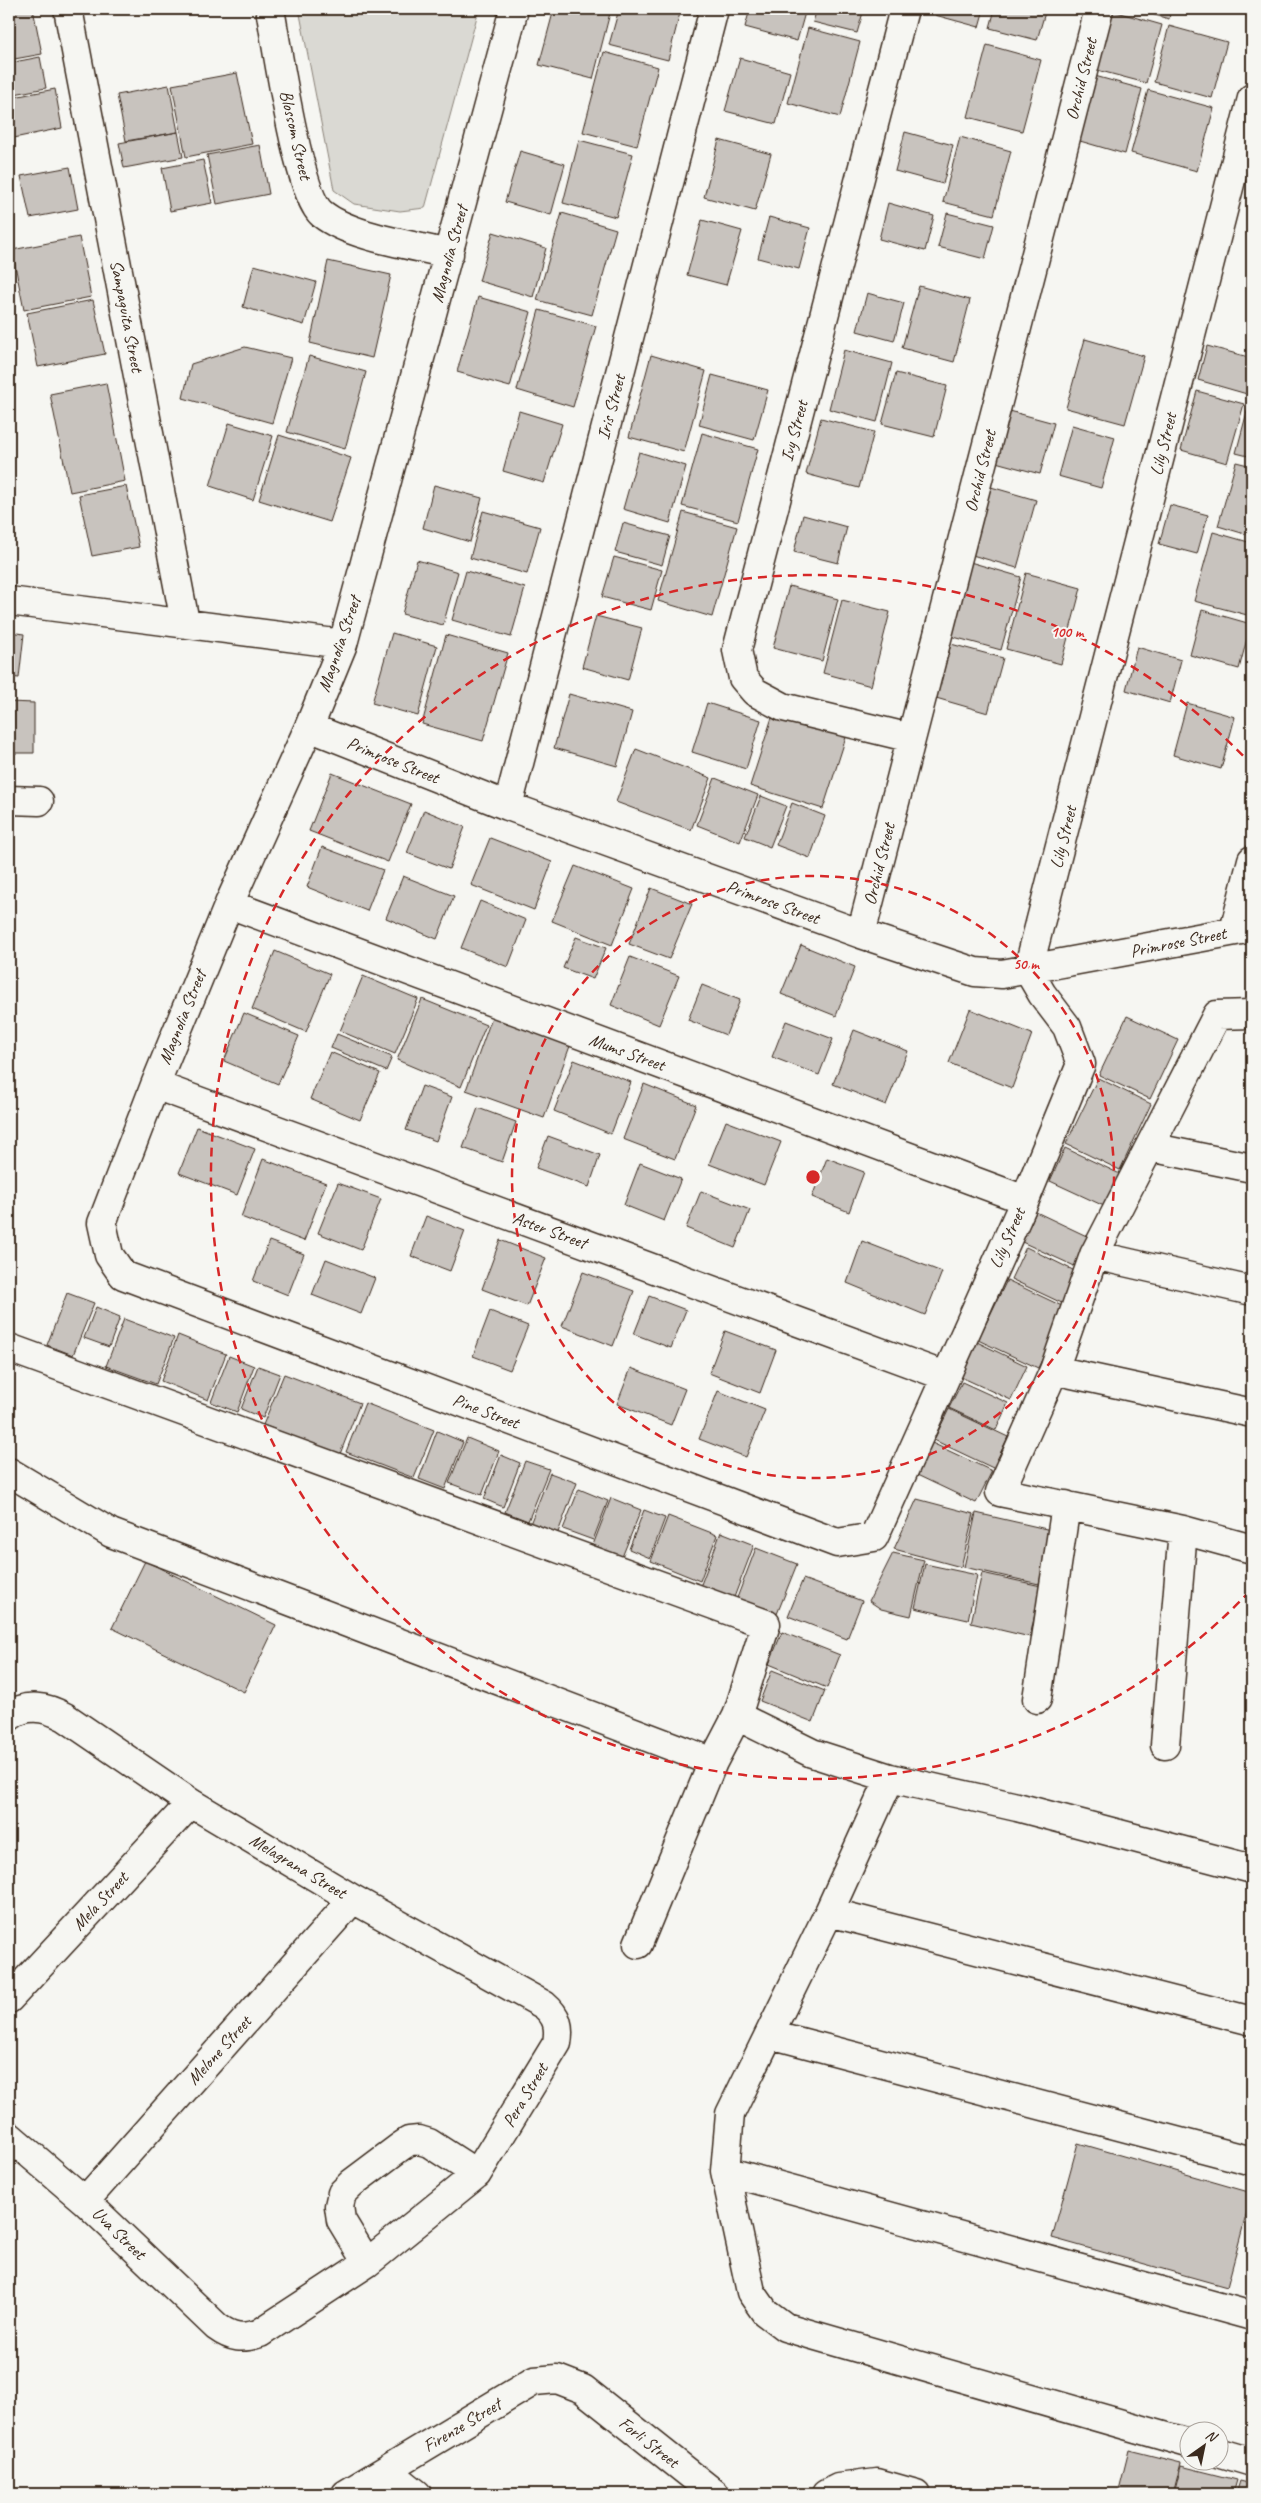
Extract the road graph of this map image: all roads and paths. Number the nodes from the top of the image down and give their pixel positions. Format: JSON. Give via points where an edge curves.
{"nodes":[{"id":1,"x":68,"y":9,"type":"edge"},
{"id":2,"x":270,"y":9,"type":"edge"},
{"id":3,"x":514,"y":9,"type":"edge"},
{"id":4,"x":714,"y":9,"type":"edge"},
{"id":5,"x":904,"y":9,"type":"edge"},
{"id":6,"x":1099,"y":9,"type":"edge"},
{"id":7,"x":1252,"y":98,"type":"edge"},
{"id":8,"x":449,"y":254,"type":"junction"},
{"id":9,"x":9,"y":600,"type":"edge"},
{"id":10,"x":185,"y":622,"type":"junction"},
{"id":11,"x":343,"y":644,"type":"junction"},
{"id":12,"x":309,"y":727,"type":"junction"},
{"id":13,"x":911,"y":738,"type":"junction"},
{"id":14,"x":9,"y":800,"type":"edge"},
{"id":15,"x":39,"y":801,"type":"dead end"},
{"id":16,"x":508,"y":806,"type":"junction"},
{"id":17,"x":1252,"y":860,"type":"edge"},
{"id":18,"x":229,"y":904,"type":"junction"},
{"id":19,"x":1243,"y":930,"type":"edge"},
{"id":20,"x":861,"y":934,"type":"junction"},
{"id":21,"x":1028,"y":970,"type":"junction"},
{"id":22,"x":1252,"y":1014,"type":"edge"},
{"id":23,"x":154,"y":1085,"type":"junction"},
{"id":24,"x":1150,"y":1146,"type":"junction"},
{"id":25,"x":1252,"y":1168,"type":"edge"},
{"id":26,"x":1025,"y":1200,"type":"junction"},
{"id":27,"x":109,"y":1255,"type":"joint"},
{"id":28,"x":1094,"y":1256,"type":"junction"},
{"id":29,"x":1252,"y":1291,"type":"edge"},
{"id":30,"x":9,"y":1348,"type":"edge"},
{"id":31,"x":1054,"y":1370,"type":"junction"},
{"id":32,"x":945,"y":1376,"type":"junction"},
{"id":33,"x":1252,"y":1413,"type":"edge"},
{"id":34,"x":9,"y":1472,"type":"edge"},
{"id":35,"x":1066,"y":1505,"type":"junction"},
{"id":36,"x":1183,"y":1530,"type":"junction"},
{"id":37,"x":874,"y":1537,"type":"joint"},
{"id":38,"x":1252,"y":1549,"type":"edge"},
{"id":39,"x":1037,"y":1699,"type":"dead end"},
{"id":40,"x":737,"y":1716,"type":"junction"},
{"id":41,"x":9,"y":1717,"type":"edge"},
{"id":42,"x":1165,"y":1744,"type":"dead end"},
{"id":43,"x":713,"y":1762,"type":"junction"},
{"id":44,"x":890,"y":1778,"type":"junction"},
{"id":45,"x":191,"y":1803,"type":"junction"},
{"id":46,"x":1252,"y":1869,"type":"edge"},
{"id":47,"x":353,"y":1899,"type":"junction"},
{"id":48,"x":829,"y":1912,"type":"junction"},
{"id":49,"x":638,"y":1944,"type":"dead end"},
{"id":50,"x":9,"y":1999,"type":"edge"},
{"id":51,"x":552,"y":2012,"type":"joint"},
{"id":52,"x":1252,"y":2021,"type":"edge"},
{"id":53,"x":770,"y":2034,"type":"junction"},
{"id":54,"x":9,"y":2136,"type":"edge"},
{"id":55,"x":1252,"y":2161,"type":"edge"},
{"id":56,"x":725,"y":2171,"type":"junction"},
{"id":57,"x":477,"y":2174,"type":"junction"},
{"id":58,"x":85,"y":2201,"type":"junction"},
{"id":59,"x":367,"y":2263,"type":"junction"},
{"id":60,"x":1252,"y":2316,"type":"edge"},
{"id":61,"x":226,"y":2334,"type":"joint"},
{"id":62,"x":583,"y":2389,"type":"joint"},
{"id":63,"x":1178,"y":2440,"type":"edge"},
{"id":64,"x":1228,"y":2455,"type":"edge"},
{"id":65,"x":1252,"y":2462,"type":"edge"},
{"id":66,"x":387,"y":2470,"type":"junction"},
{"id":67,"x":346,"y":2494,"type":"edge"},
{"id":68,"x":417,"y":2494,"type":"edge"},
{"id":69,"x":715,"y":2494,"type":"edge"},
{"id":70,"x":826,"y":2494,"type":"edge"},
{"id":71,"x":916,"y":2494,"type":"edge"}],
"edges":[{"from":1,"to":10,"type":"street","name":"Sampaguita Street"},
{"from":2,"to":8,"type":"street","name":"Blossom Street","via":[[301,171],[321,213],[346,229]]},
{"from":3,"to":8,"type":"street","name":"Magnolia Street"},
{"from":4,"to":16,"type":"street","name":"Iris Street"},
{"from":5,"to":13,"type":"street","name":"Ivy Street","via":[[737,650],[744,678],[755,692],[783,707]]},
{"from":6,"to":13,"type":"street","name":"Orchid Street"},
{"from":7,"to":21,"type":"street","name":"Lily Street"},
{"from":8,"to":11,"type":"street","name":"Magnolia Street"},
{"from":9,"to":10,"type":"street"},
{"from":10,"to":11,"type":"street"},
{"from":11,"to":12,"type":"street","name":"Magnolia Street"},
{"from":12,"to":16,"type":"street","name":"Primrose Street"},
{"from":12,"to":18,"type":"street","name":"Magnolia Street"},
{"from":13,"to":20,"type":"street","name":"Orchid Street"},
{"from":14,"to":15,"type":"street"},
{"from":16,"to":20,"type":"street","name":"Primrose Street"},
{"from":17,"to":19,"type":"street"},
{"from":18,"to":23,"type":"street","name":"Magnolia Street"},
{"from":18,"to":26,"type":"street","name":"Mums Street"},
{"from":19,"to":21,"type":"street","name":"Primrose Street"},
{"from":20,"to":21,"type":"street","name":"Primrose Street","via":[[975,972],[1002,974]]},
{"from":21,"to":26,"type":"street","name":"Lily Street","via":[[1067,1027],[1081,1064]]},
{"from":22,"to":24,"type":"street","via":[[1217,1014]]},
{"from":23,"to":27,"type":"street","name":"Magnolia Street","via":[[102,1222]]},
{"from":23,"to":32,"type":"street","name":"Aster Street"},
{"from":24,"to":25,"type":"street"},
{"from":24,"to":28,"type":"street"},
{"from":26,"to":32,"type":"street","name":"Lily Street"},
{"from":27,"to":37,"type":"street","name":"Pine Street","via":[[123,1275],[837,1543]]},
{"from":28,"to":29,"type":"street"},
{"from":28,"to":31,"type":"street"},
{"from":30,"to":40,"type":"street","via":[[766,1624]]},
{"from":31,"to":33,"type":"street"},
{"from":31,"to":35,"type":"street","via":[[1000,1492]]},
{"from":32,"to":37,"type":"street","name":"Lily Street"},
{"from":34,"to":43,"type":"street","via":[[111,1533]]},
{"from":35,"to":36,"type":"street"},
{"from":35,"to":39,"type":"street"},
{"from":36,"to":38,"type":"street"},
{"from":36,"to":42,"type":"street"},
{"from":40,"to":43,"type":"street"},
{"from":40,"to":44,"type":"street","via":[[812,1752]]},
{"from":41,"to":45,"type":"street","name":"Melagrana Street","via":[[16,1711],[37,1707],[50,1709]]},
{"from":43,"to":49,"type":"street"},
{"from":44,"to":46,"type":"street","via":[[1017,1807]]},
{"from":44,"to":48,"type":"street"},
{"from":45,"to":47,"type":"street","name":"Melagrana Street"},
{"from":45,"to":50,"type":"street","name":"Mela Street"},
{"from":47,"to":51,"type":"street","name":"Melagrana Street"},
{"from":47,"to":58,"type":"street","name":"Melone Street"},
{"from":48,"to":52,"type":"street"},
{"from":48,"to":53,"type":"street"},
{"from":51,"to":57,"type":"street","name":"Pera Street","via":[[558,2021],[557,2043]]},
{"from":53,"to":55,"type":"street"},
{"from":53,"to":56,"type":"street","via":[[730,2114]]},
{"from":54,"to":58,"type":"street","name":"Uva Street"},
{"from":56,"to":60,"type":"street"},
{"from":56,"to":63,"type":"street","via":[[751,2292],[765,2312],[784,2327]]},
{"from":57,"to":59,"type":"street","name":"Pera Street"},
{"from":57,"to":59,"type":"street","via":[[419,2140],[409,2141],[352,2183],[342,2194],[339,2206],[341,2220]]},
{"from":58,"to":61,"type":"street","name":"Uva Street"},
{"from":59,"to":61,"type":"street","name":"Pera Street","via":[[260,2333],[238,2338]]},
{"from":62,"to":66,"type":"street","name":"Firenze Street","via":[[557,2379],[534,2381]]},
{"from":62,"to":69,"type":"street","name":"Forli Street"},
{"from":64,"to":65,"type":"street"},
{"from":66,"to":67,"type":"street","name":"Firenze Street"},
{"from":66,"to":68,"type":"street"},
{"from":70,"to":71,"type":"street","via":[[838,2488],[877,2483]]}]}
